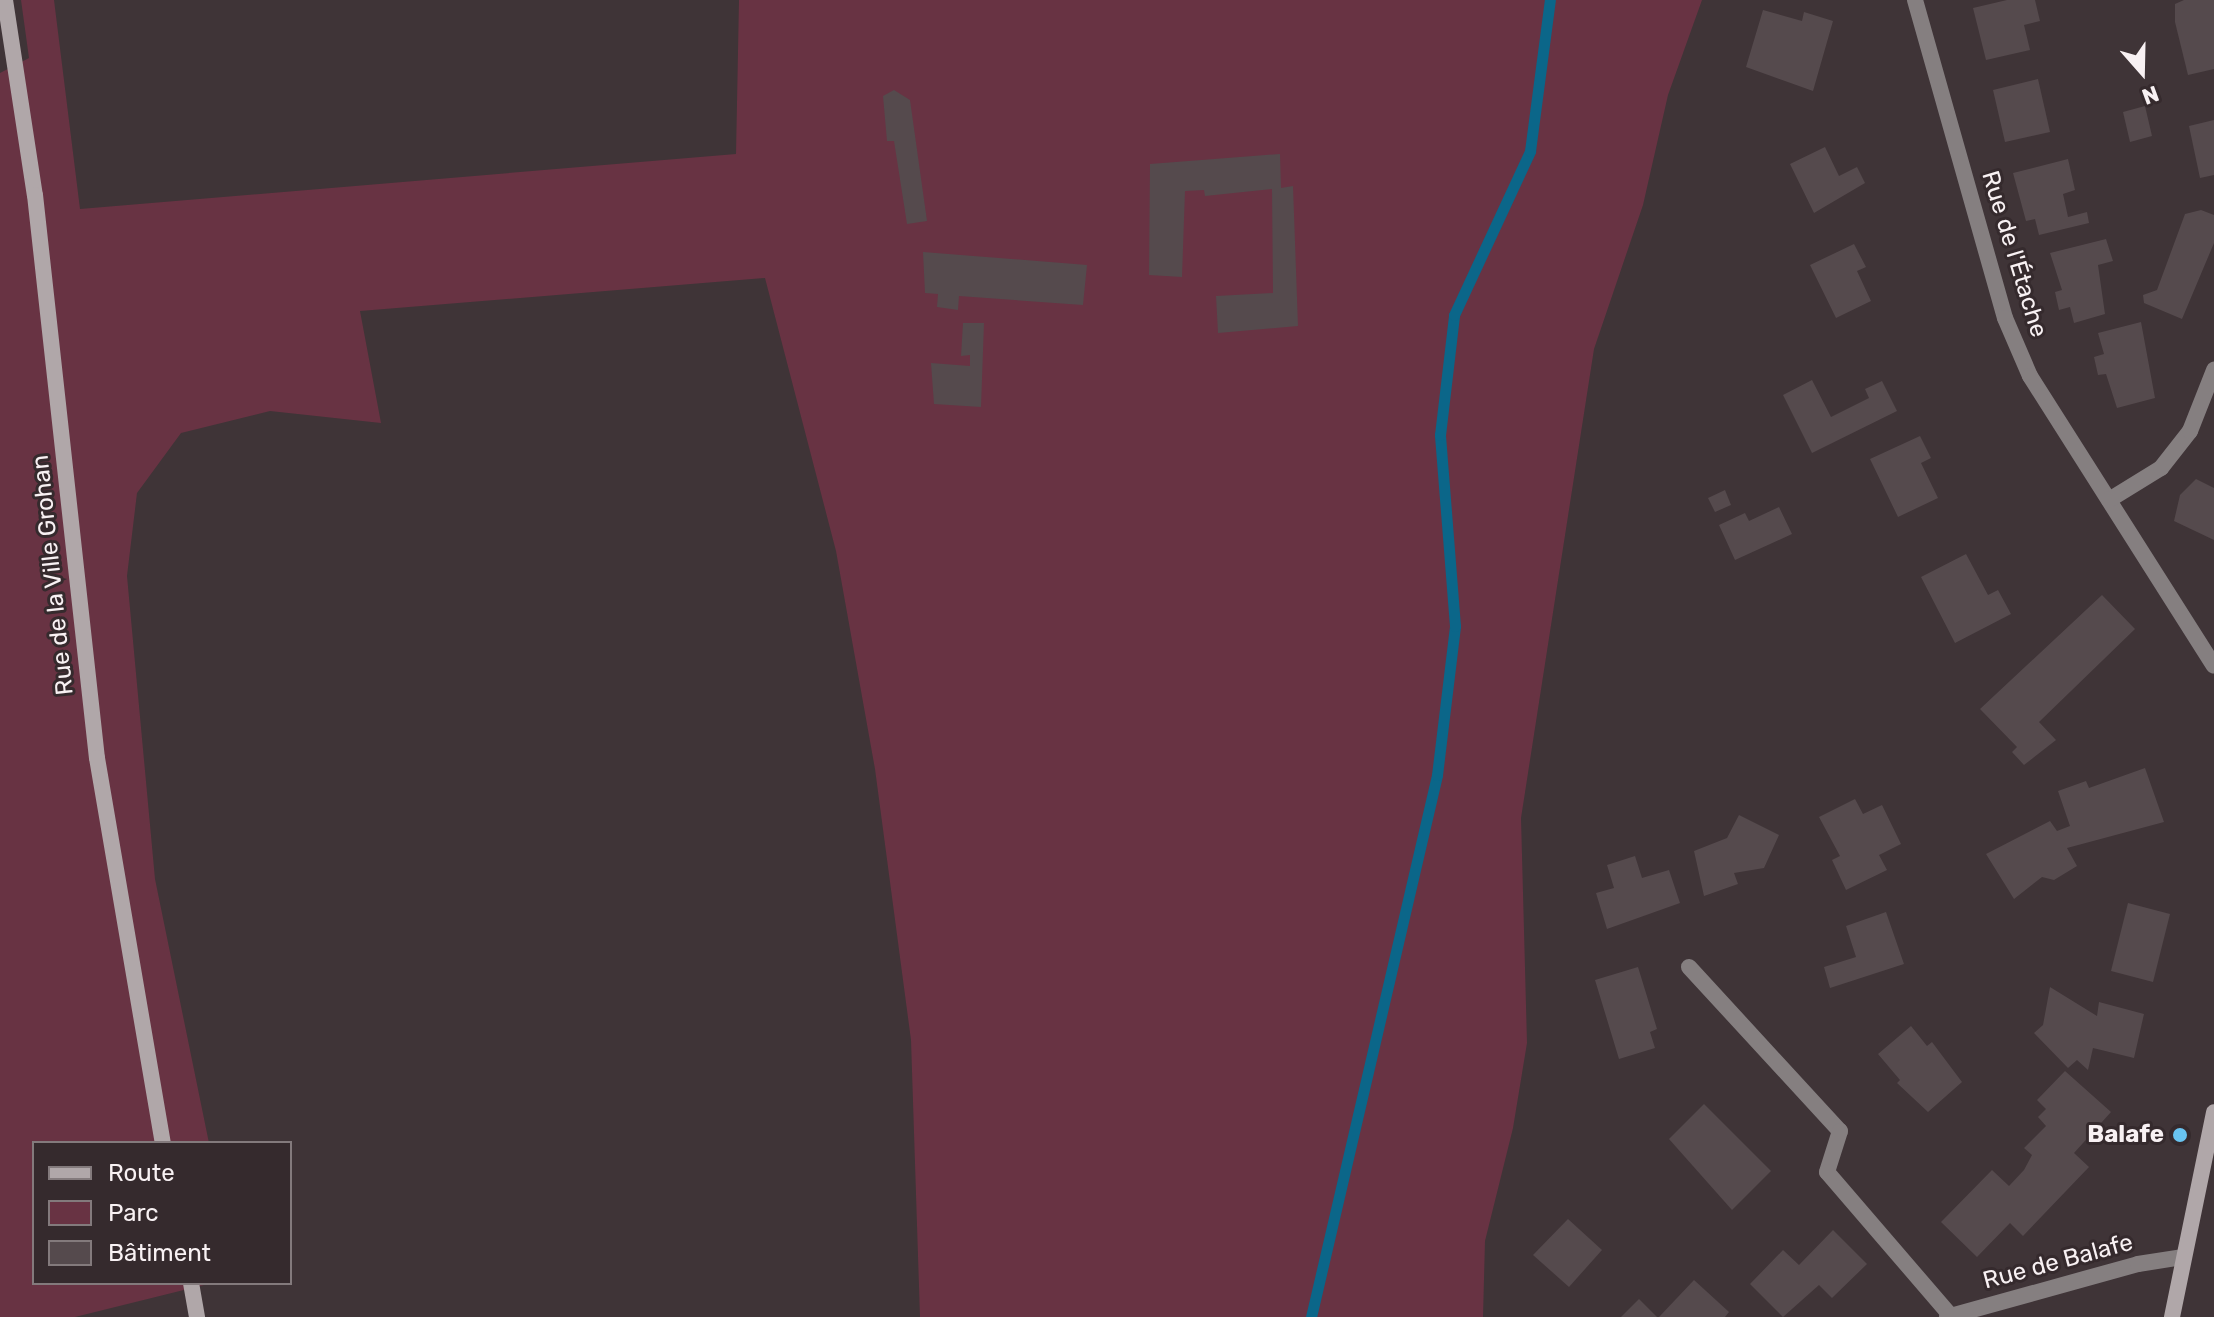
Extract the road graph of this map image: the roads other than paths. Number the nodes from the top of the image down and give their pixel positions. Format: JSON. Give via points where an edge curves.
{"nodes":[{"id":1,"x":5,"y":0,"type":"edge"},
{"id":2,"x":1915,"y":0,"type":"edge"},
{"id":3,"x":2214,"y":370,"type":"edge"},
{"id":4,"x":2109,"y":500,"type":"junction"},
{"id":5,"x":2214,"y":666,"type":"edge"},
{"id":6,"x":1689,"y":967,"type":"dead end"},
{"id":7,"x":2214,"y":1112,"type":"edge"},
{"id":8,"x":163,"y":1141,"type":"edge"},
{"id":9,"x":2183,"y":1257,"type":"junction"},
{"id":10,"x":191,"y":1285,"type":"edge"},
{"id":11,"x":1949,"y":1316,"type":"edge"},
{"id":12,"x":197,"y":1317,"type":"edge"},
{"id":13,"x":2172,"y":1317,"type":"edge"}],
"edges":[{"from":1,"to":8,"type":"street","name":"Rue de la Ville Grohan","via":[[35,195],[97,758]]},
{"from":2,"to":4,"type":"street","name":"Rue de l'Étache","via":[[2005,318],[2030,376]]},
{"from":3,"to":4,"type":"street","via":[[2190,431],[2161,468]]},
{"from":4,"to":5,"type":"street","name":"Rue de l'Étache"},
{"from":6,"to":11,"type":"street","via":[[1840,1131],[1827,1172]]},
{"from":7,"to":9,"type":"street"},
{"from":9,"to":11,"type":"street","name":"Rue de Balafe","via":[[2138,1264]]},
{"from":9,"to":13,"type":"street"},
{"from":10,"to":12,"type":"street"}]}
